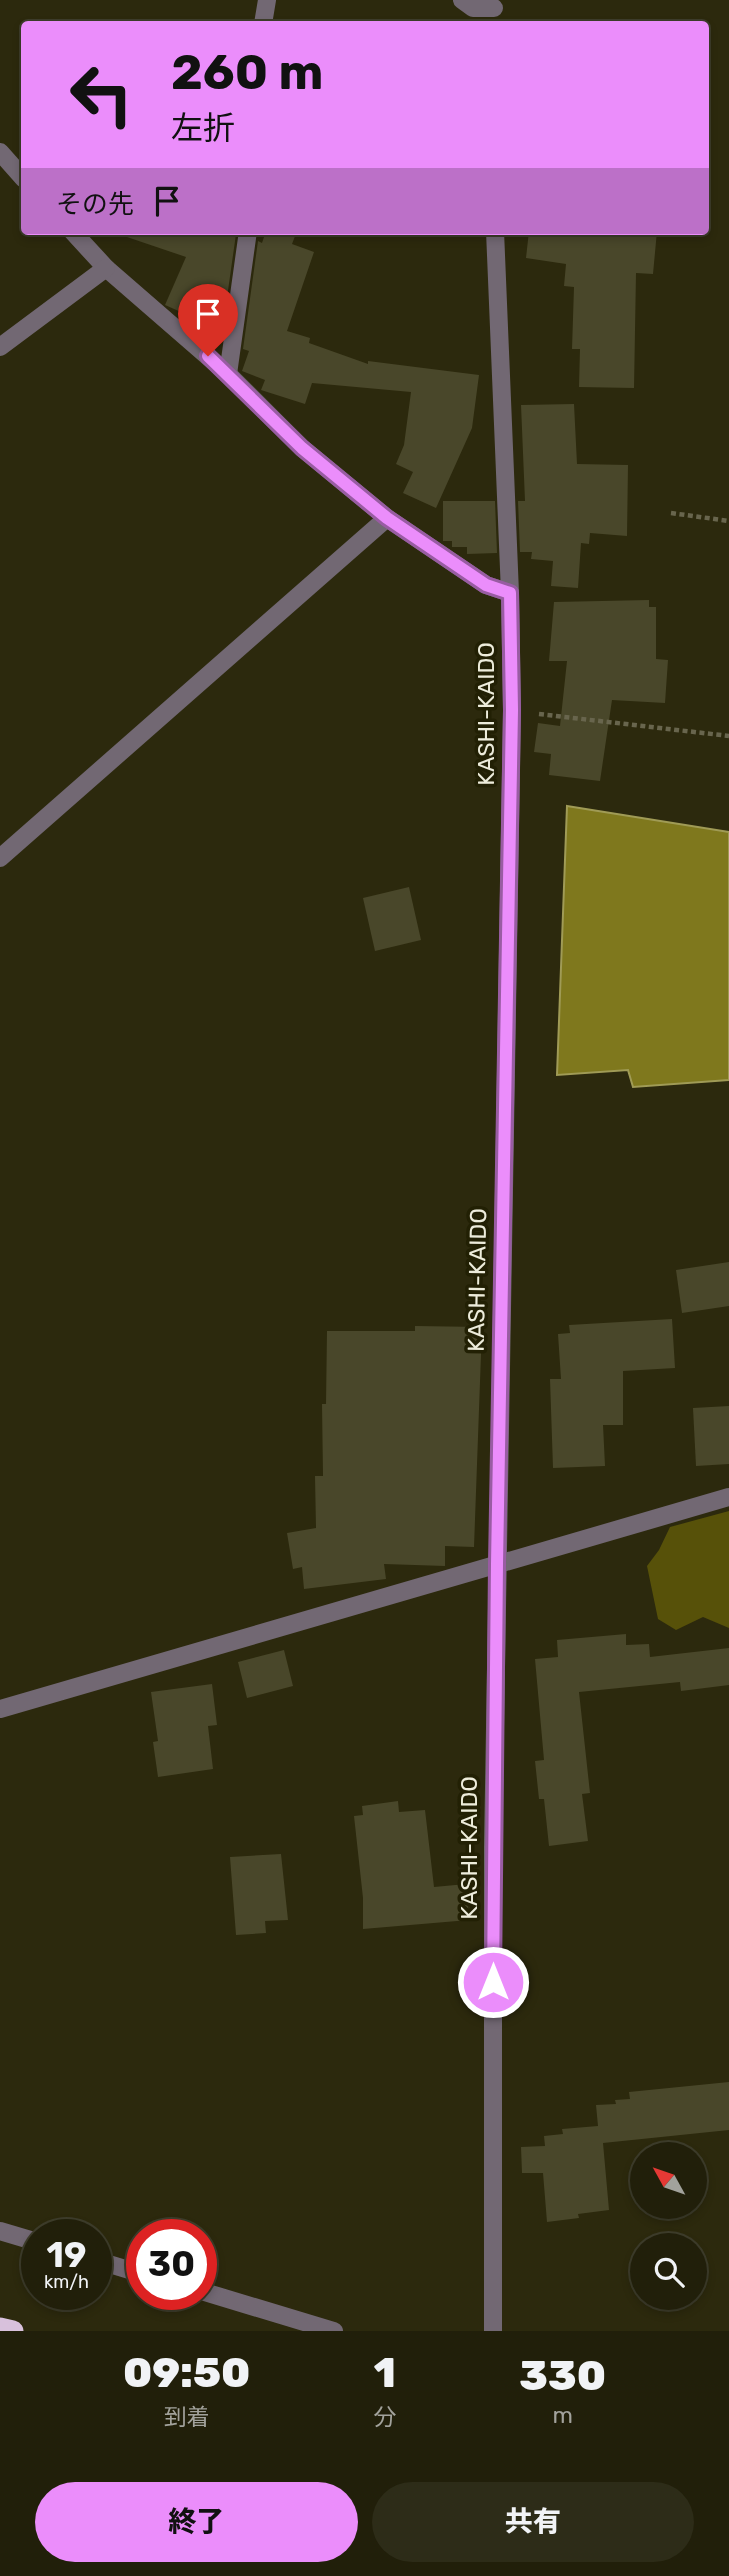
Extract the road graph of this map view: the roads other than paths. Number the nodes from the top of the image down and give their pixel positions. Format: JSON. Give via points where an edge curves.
{"nodes":[{"id":1,"x":267,"y":0,"type":"edge"},
{"id":2,"x":462,"y":0,"type":"edge"},
{"id":3,"x":494,"y":11,"type":"edge"},
{"id":4,"x":264,"y":21,"type":"edge"},
{"id":5,"x":0,"y":152,"type":"edge"},
{"id":6,"x":21,"y":176,"type":"edge"},
{"id":7,"x":76,"y":235,"type":"edge"},
{"id":8,"x":247,"y":235,"type":"edge"},
{"id":9,"x":495,"y":235,"type":"edge"},
{"id":10,"x":106,"y":268,"type":"junction"},
{"id":11,"x":0,"y":347,"type":"edge"},
{"id":12,"x":228,"y":374,"type":"junction"},
{"id":13,"x":387,"y":518,"type":"junction"},
{"id":14,"x":510,"y":593,"type":"junction"},
{"id":15,"x":0,"y":859,"type":"edge"},
{"id":16,"x":729,"y":1497,"type":"edge"},
{"id":17,"x":497,"y":1564,"type":"junction"},
{"id":18,"x":0,"y":1709,"type":"edge"},
{"id":19,"x":0,"y":2231,"type":"edge"},
{"id":20,"x":21,"y":2237,"type":"edge"},
{"id":21,"x":217,"y":2296,"type":"edge"},
{"id":22,"x":0,"y":2328,"type":"edge"},
{"id":23,"x":13,"y":2331,"type":"edge"},
{"id":24,"x":334,"y":2331,"type":"edge"},
{"id":25,"x":493,"y":2331,"type":"edge"}],
"edges":[{"from":1,"to":4,"type":"street"},
{"from":2,"to":3,"type":"street","via":[[473,8]]},
{"from":5,"to":6,"type":"street"},
{"from":7,"to":10,"type":"street"},
{"from":8,"to":12,"type":"street"},
{"from":9,"to":14,"type":"street","name":"KASHI-KAIDO"},
{"from":10,"to":11,"type":"street"},
{"from":10,"to":12,"type":"street"},
{"from":12,"to":13,"type":"street","via":[[302,448]]},
{"from":13,"to":14,"type":"street","via":[[486,585]]},
{"from":13,"to":15,"type":"street"},
{"from":14,"to":17,"type":"street","name":"KASHI-KAIDO","via":[[512,710]]},
{"from":16,"to":17,"type":"street"},
{"from":17,"to":18,"type":"street"},
{"from":17,"to":25,"type":"street","name":"KASHI-KAIDO"},
{"from":19,"to":20,"type":"street"},
{"from":21,"to":24,"type":"street"},
{"from":22,"to":23,"type":"highway"}]}
